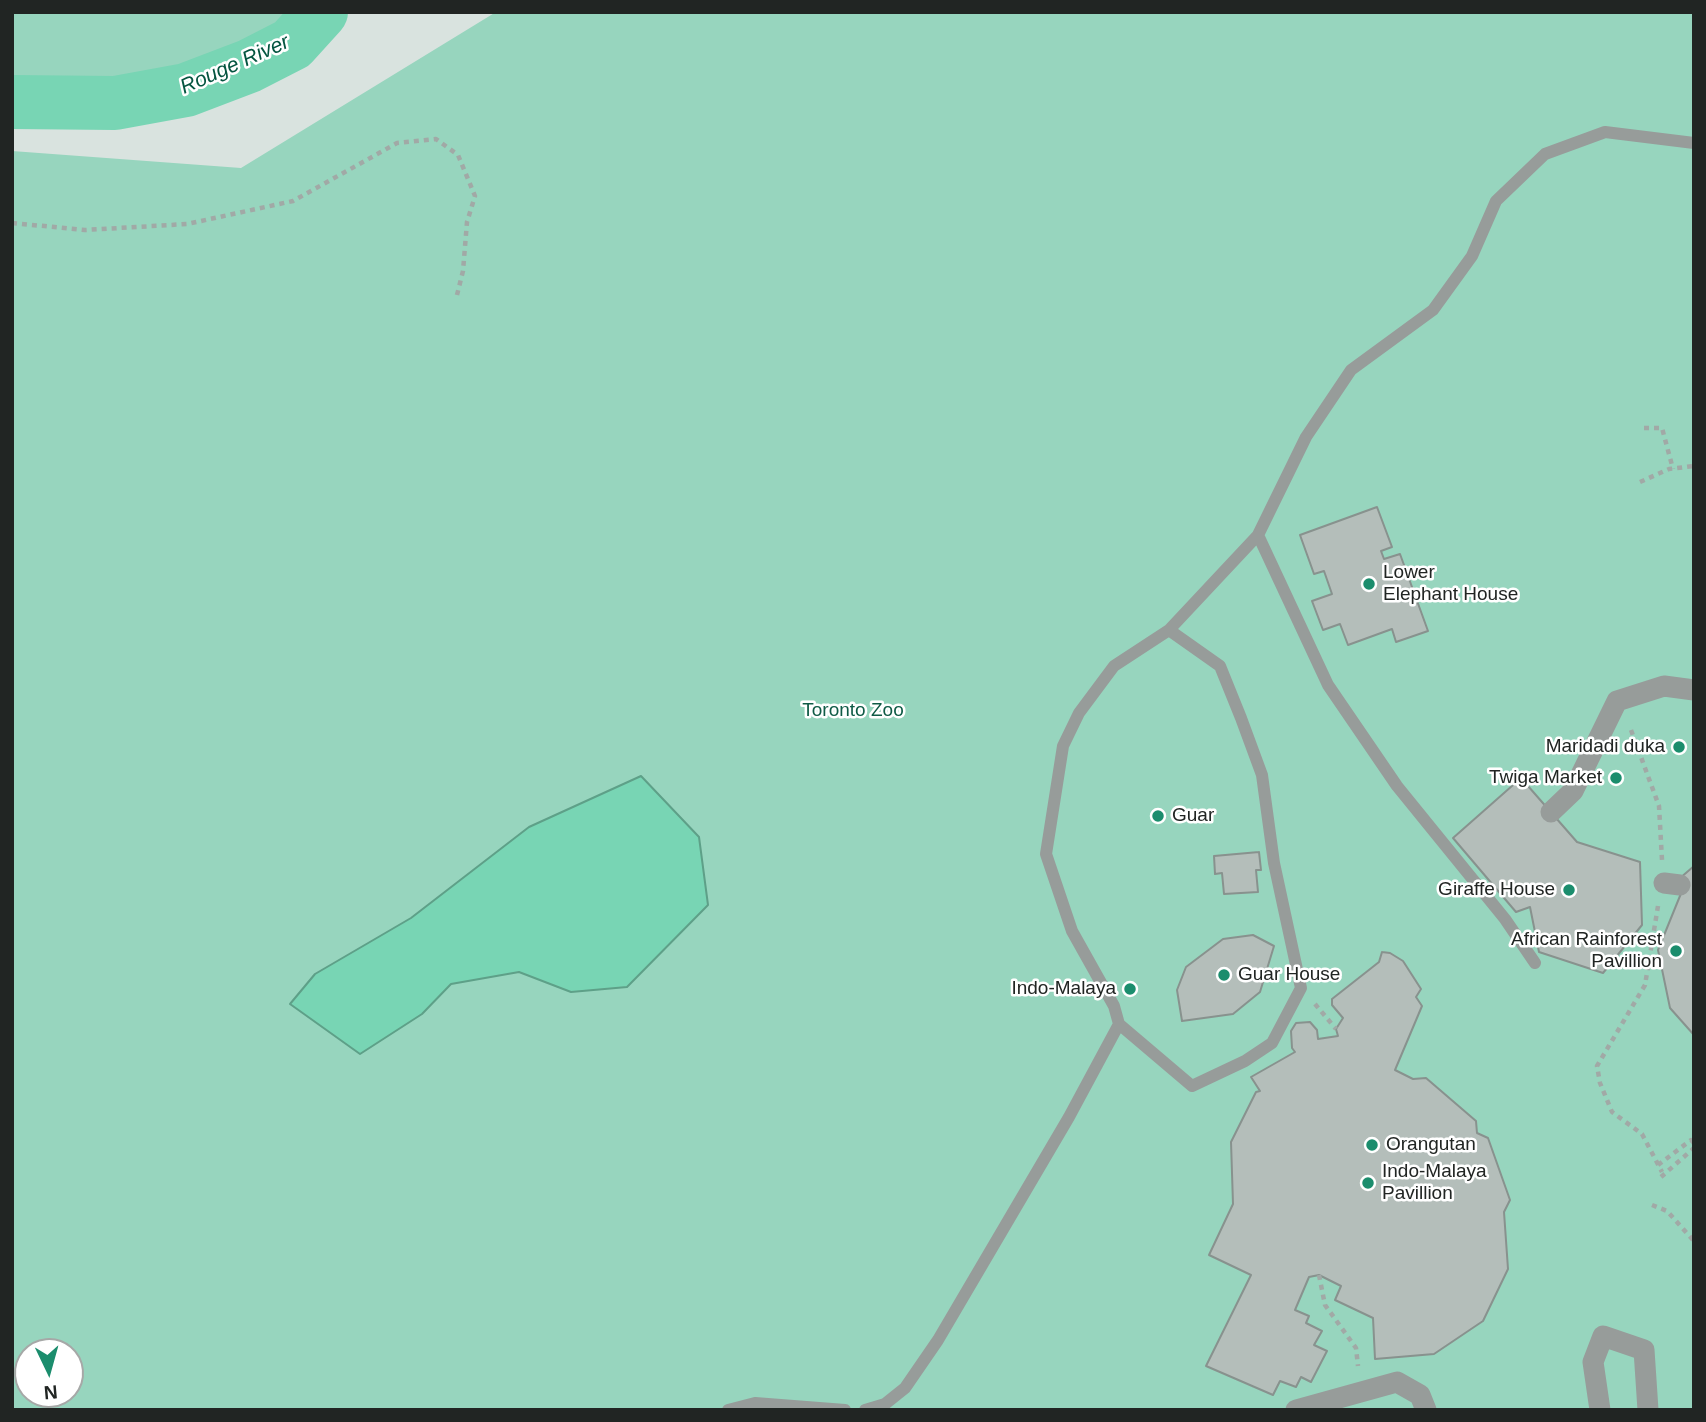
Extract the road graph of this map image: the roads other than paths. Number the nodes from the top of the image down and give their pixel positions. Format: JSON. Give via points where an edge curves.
{"nodes":[{"id":1,"x":1694,"y":143,"type":"edge"},
{"id":2,"x":1258,"y":535,"type":"junction"},
{"id":3,"x":1169,"y":630,"type":"junction"},
{"id":4,"x":1694,"y":690,"type":"edge"},
{"id":5,"x":1552,"y":813,"type":"dead end"},
{"id":6,"x":1535,"y":963,"type":"dead end"},
{"id":7,"x":1119,"y":1024,"type":"junction"},
{"id":8,"x":728,"y":1410,"type":"edge"},
{"id":9,"x":845,"y":1410,"type":"edge"},
{"id":10,"x":865,"y":1410,"type":"edge"},
{"id":11,"x":1296,"y":1410,"type":"edge"},
{"id":12,"x":1426,"y":1410,"type":"edge"},
{"id":13,"x":1600,"y":1410,"type":"edge"},
{"id":14,"x":1648,"y":1410,"type":"edge"}],
"edges":[{"from":1,"to":2,"type":"lane","via":[[1605,132],[1545,154],[1496,201],[1472,256],[1433,310],[1351,370],[1306,437]]},
{"from":2,"to":3,"type":"lane"},
{"from":2,"to":6,"type":"lane","via":[[1328,685],[1396,786],[1505,919]]},
{"from":3,"to":7,"type":"lane","via":[[1114,666],[1093,694],[1063,746],[1054,790],[1046,854],[1072,931],[1114,1006]]},
{"from":3,"to":7,"type":"lane","via":[[1220,666],[1241,718],[1262,775],[1274,863],[1301,988],[1272,1043],[1192,1086]]},
{"from":4,"to":5,"type":"street","via":[[1664,686],[1618,701],[1573,791]]},
{"from":7,"to":10,"type":"lane","via":[[938,1340],[905,1388],[885,1404]]},
{"from":8,"to":9,"type":"lane","via":[[755,1403]]},
{"from":11,"to":12,"type":"street","via":[[1397,1382],[1420,1395]]},
{"from":13,"to":14,"type":"street","via":[[1593,1362],[1603,1336],[1644,1350]]}]}
